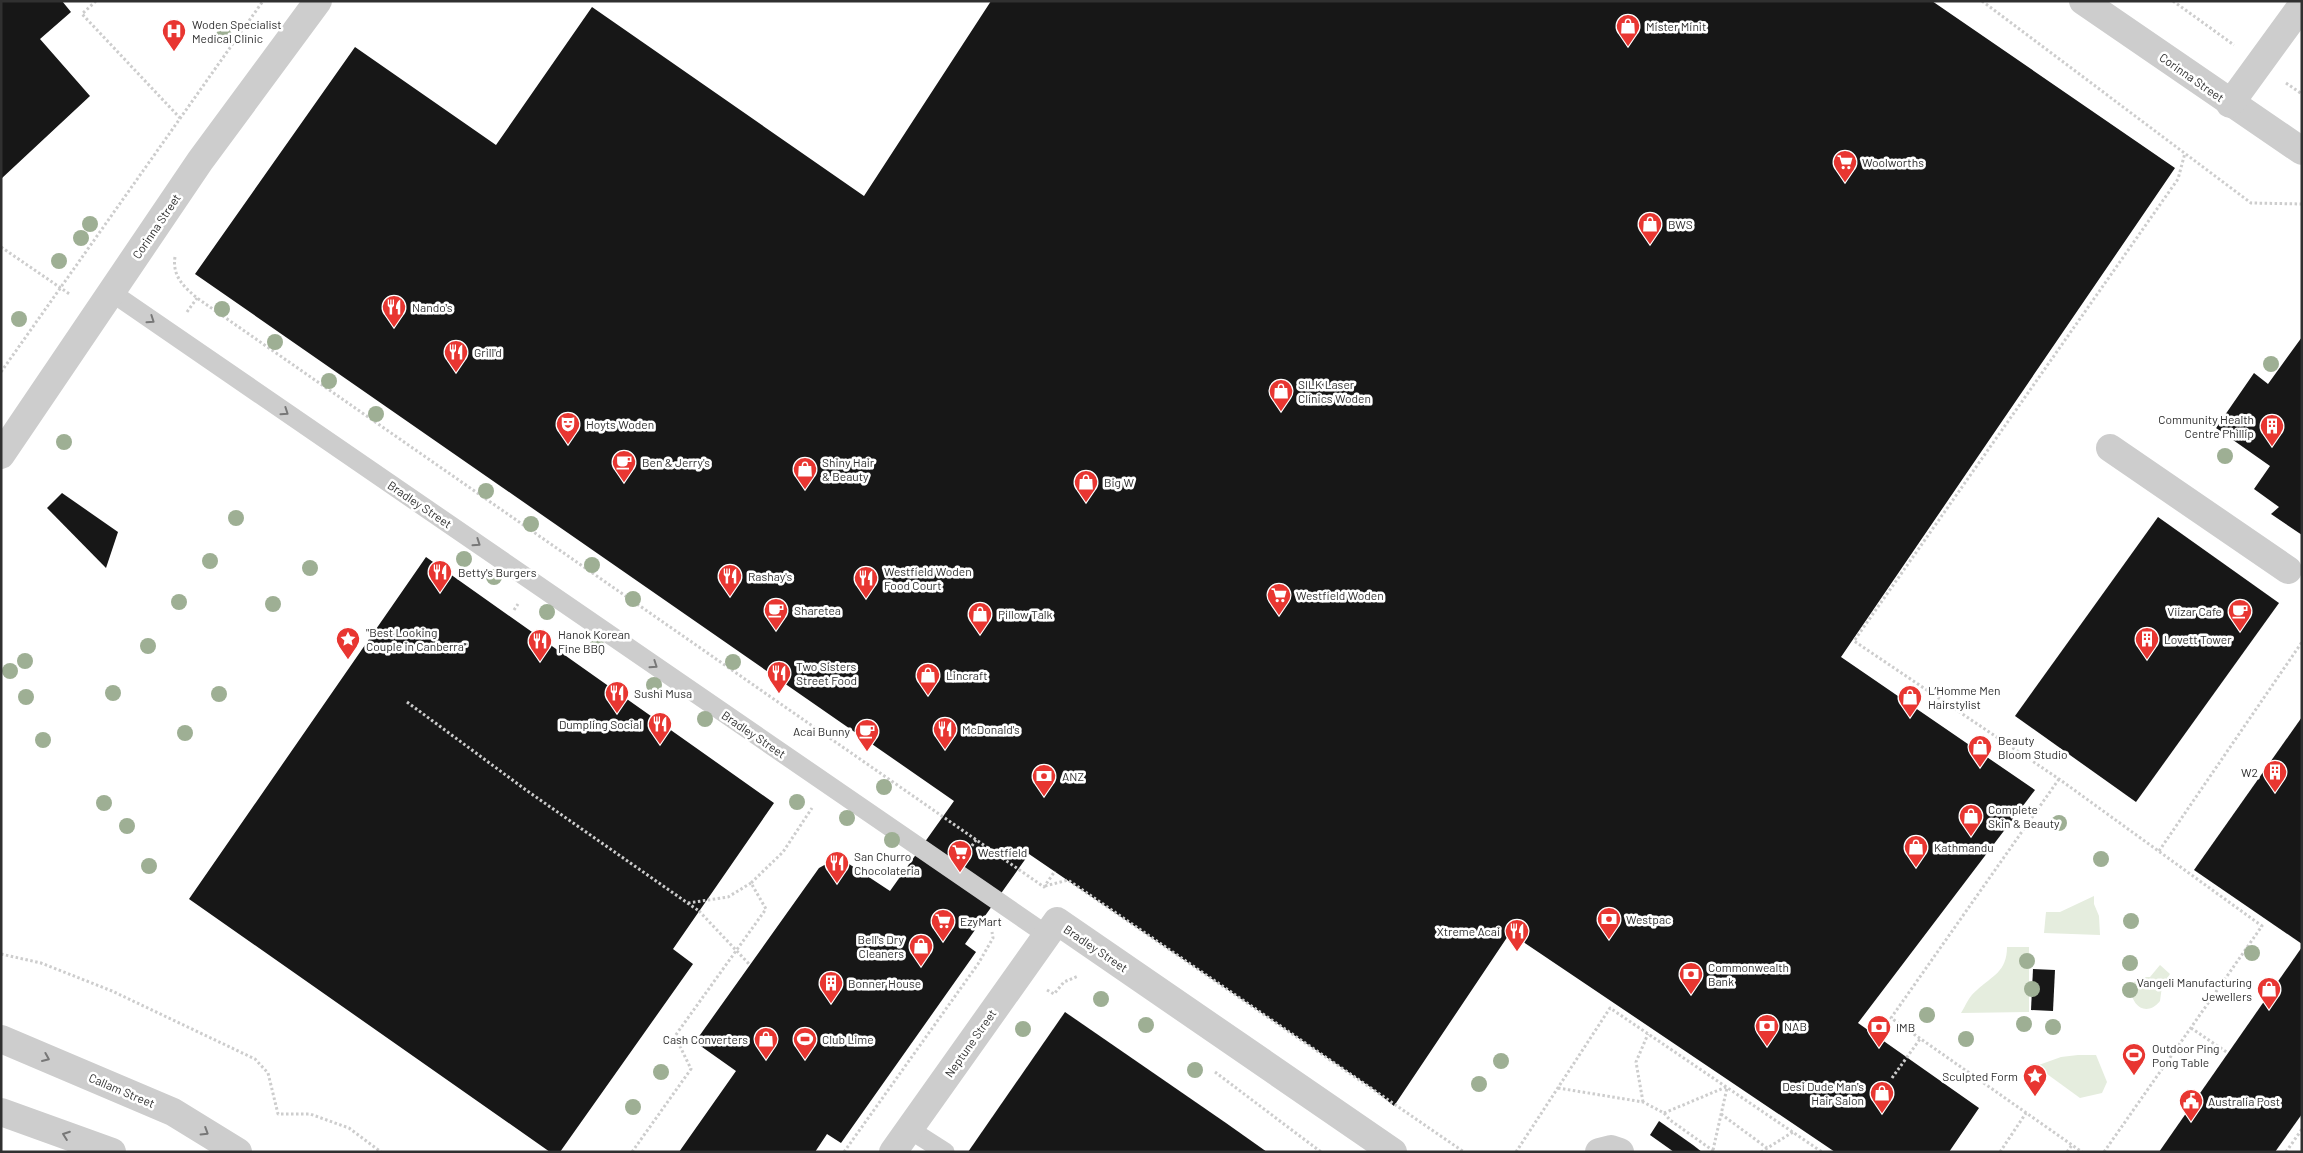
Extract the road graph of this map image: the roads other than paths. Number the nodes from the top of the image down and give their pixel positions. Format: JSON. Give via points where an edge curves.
{"nodes":[{"id":1,"x":318,"y":1,"type":"edge"},
{"id":2,"x":2082,"y":1,"type":"edge"},
{"id":3,"x":2302,"y":5,"type":"edge"},
{"id":4,"x":2230,"y":104,"type":"junction"},
{"id":5,"x":2302,"y":151,"type":"edge"},
{"id":6,"x":111,"y":292,"type":"junction"},
{"id":7,"x":2110,"y":448,"type":"dead end"},
{"id":8,"x":1,"y":455,"type":"edge"},
{"id":9,"x":2288,"y":570,"type":"dead end"},
{"id":10,"x":1047,"y":935,"type":"junction"},
{"id":11,"x":1,"y":1039,"type":"edge"},
{"id":12,"x":1,"y":1112,"type":"edge"},
{"id":13,"x":909,"y":1129,"type":"junction"},
{"id":14,"x":112,"y":1152,"type":"edge"},
{"id":15,"x":238,"y":1152,"type":"edge"},
{"id":16,"x":893,"y":1152,"type":"edge"},
{"id":17,"x":945,"y":1152,"type":"edge"},
{"id":18,"x":1393,"y":1152,"type":"edge"},
{"id":19,"x":1599,"y":1152,"type":"edge"},
{"id":20,"x":1620,"y":1152,"type":"edge"}],
"edges":[{"from":1,"to":6,"type":"street","name":"Corinna Street","via":[[200,161]]},
{"from":2,"to":4,"type":"street","name":"Corinna Street"},
{"from":3,"to":4,"type":"street"},
{"from":4,"to":5,"type":"street","name":"Corinna Street"},
{"from":6,"to":8,"type":"street","name":"Corinna Street"},
{"from":6,"to":10,"type":"lane","name":"Bradley Street","one_way":true},
{"from":7,"to":9,"type":"street"},
{"from":10,"to":13,"type":"street","name":"Neptune Street"},
{"from":10,"to":18,"type":"street","name":"Bradley Street","via":[[1057,921]]},
{"from":11,"to":15,"type":"street","name":"Callam Street","one_way":true,"via":[[173,1112]]},
{"from":14,"to":12,"type":"street","one_way":true},
{"from":13,"to":16,"type":"street","name":"Neptune Street"},
{"from":13,"to":17,"type":"lane"},
{"from":19,"to":20,"type":"street","via":[[1611,1149]]}]}
